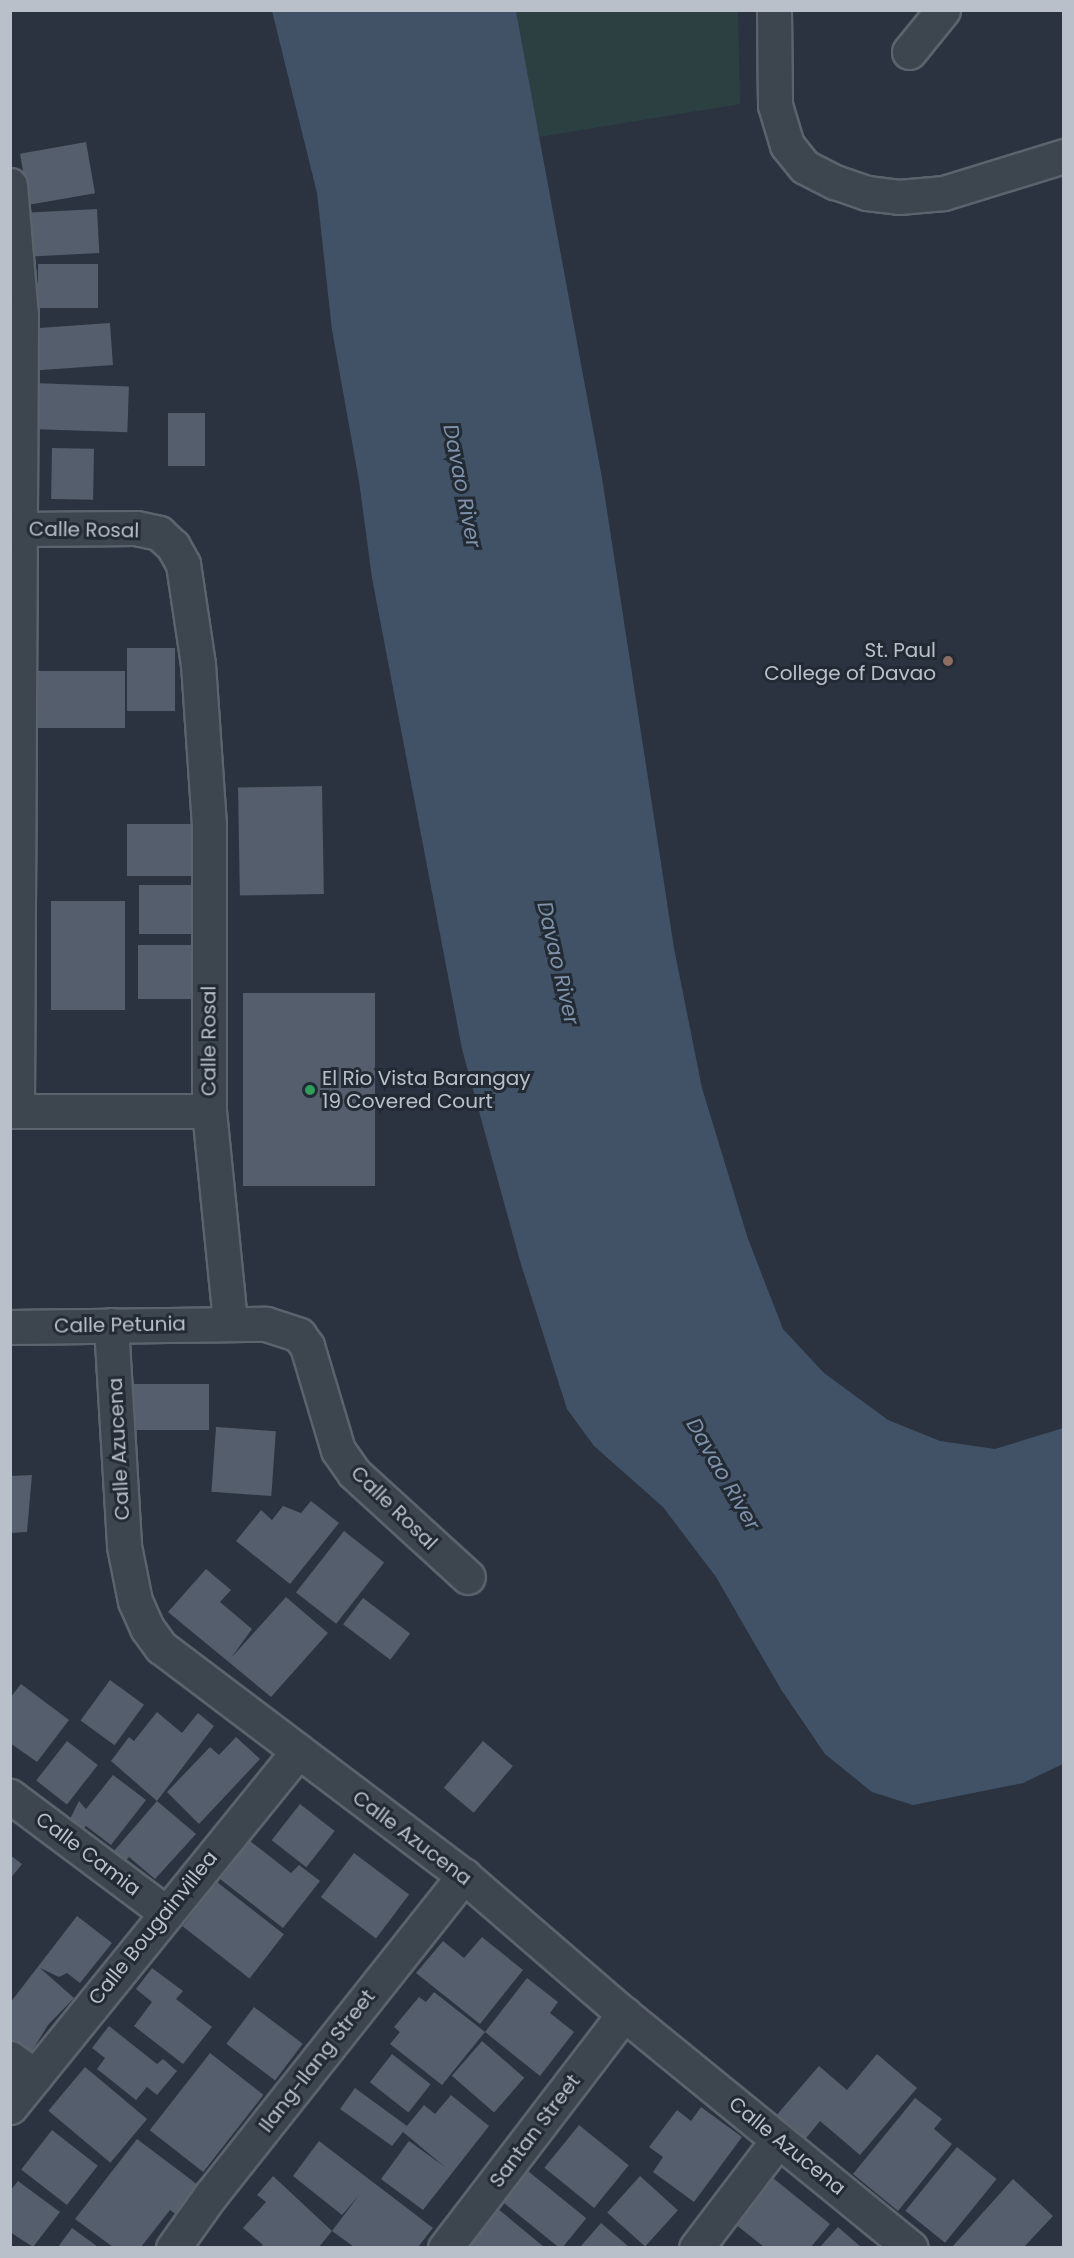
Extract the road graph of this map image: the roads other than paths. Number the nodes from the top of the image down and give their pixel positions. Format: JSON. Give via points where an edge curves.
{"nodes":[{"id":1,"x":774,"y":10,"type":"edge"},
{"id":2,"x":943,"y":10,"type":"edge"},
{"id":3,"x":909,"y":52,"type":"dead end"},
{"id":4,"x":1064,"y":156,"type":"edge"},
{"id":5,"x":10,"y":185,"type":"edge"},
{"id":6,"x":19,"y":529,"type":"junction"},
{"id":7,"x":14,"y":888,"type":"edge"},
{"id":8,"x":14,"y":1111,"type":"edge"},
{"id":9,"x":209,"y":1111,"type":"junction"},
{"id":10,"x":230,"y":1323,"type":"junction"},
{"id":11,"x":111,"y":1325,"type":"junction"},
{"id":12,"x":10,"y":1327,"type":"edge"},
{"id":13,"x":468,"y":1577,"type":"dead end"},
{"id":14,"x":298,"y":1751,"type":"junction"},
{"id":15,"x":10,"y":1796,"type":"edge"},
{"id":16,"x":464,"y":1876,"type":"junction"},
{"id":17,"x":165,"y":1912,"type":"junction"},
{"id":18,"x":624,"y":2014,"type":"junction"},
{"id":19,"x":23,"y":2067,"type":"edge"},
{"id":20,"x":10,"y":2107,"type":"edge"},
{"id":21,"x":778,"y":2140,"type":"junction"},
{"id":22,"x":173,"y":2247,"type":"edge"},
{"id":23,"x":445,"y":2247,"type":"edge"},
{"id":24,"x":696,"y":2247,"type":"edge"},
{"id":25,"x":911,"y":2247,"type":"edge"}],
"edges":[{"from":1,"to":4,"type":"street","via":[[775,105],[787,145],[805,167],[867,193],[899,197],[944,193],[1029,170]]},
{"from":2,"to":3,"type":"street"},
{"from":5,"to":6,"type":"street","via":[[21,315]]},
{"from":6,"to":7,"type":"street"},
{"from":6,"to":9,"type":"street","name":"Calle Rosal","via":[[136,528],[159,533],[173,546],[183,564],[198,664],[209,825]]},
{"from":7,"to":8,"type":"street"},
{"from":8,"to":9,"type":"street"},
{"from":9,"to":10,"type":"street","name":"Calle Rosal"},
{"from":10,"to":11,"type":"street","name":"Calle Petunia"},
{"from":10,"to":13,"type":"street","name":"Calle Rosal","via":[[266,1324],[298,1335],[307,1346],[338,1450],[354,1473]]},
{"from":11,"to":12,"type":"street","name":"Calle Petunia"},
{"from":11,"to":14,"type":"street","name":"Calle Azucena","via":[[124,1546],[135,1601],[161,1647]]},
{"from":14,"to":16,"type":"street","name":"Calle Azucena"},
{"from":14,"to":17,"type":"street","name":"Calle Bougainvillea"},
{"from":15,"to":17,"type":"street","name":"Calle Camia"},
{"from":16,"to":18,"type":"street","name":"Calle Azucena"},
{"from":16,"to":22,"type":"street","name":"Ilang-Ilang Street"},
{"from":17,"to":19,"type":"street","name":"Calle Bougainvillea"},
{"from":18,"to":21,"type":"street","name":"Calle Azucena"},
{"from":18,"to":23,"type":"street","name":"Santan Street"},
{"from":19,"to":20,"type":"street","name":"Calle Bougainvillea"},
{"from":21,"to":24,"type":"street"},
{"from":21,"to":25,"type":"street","name":"Calle Azucena"}]}
